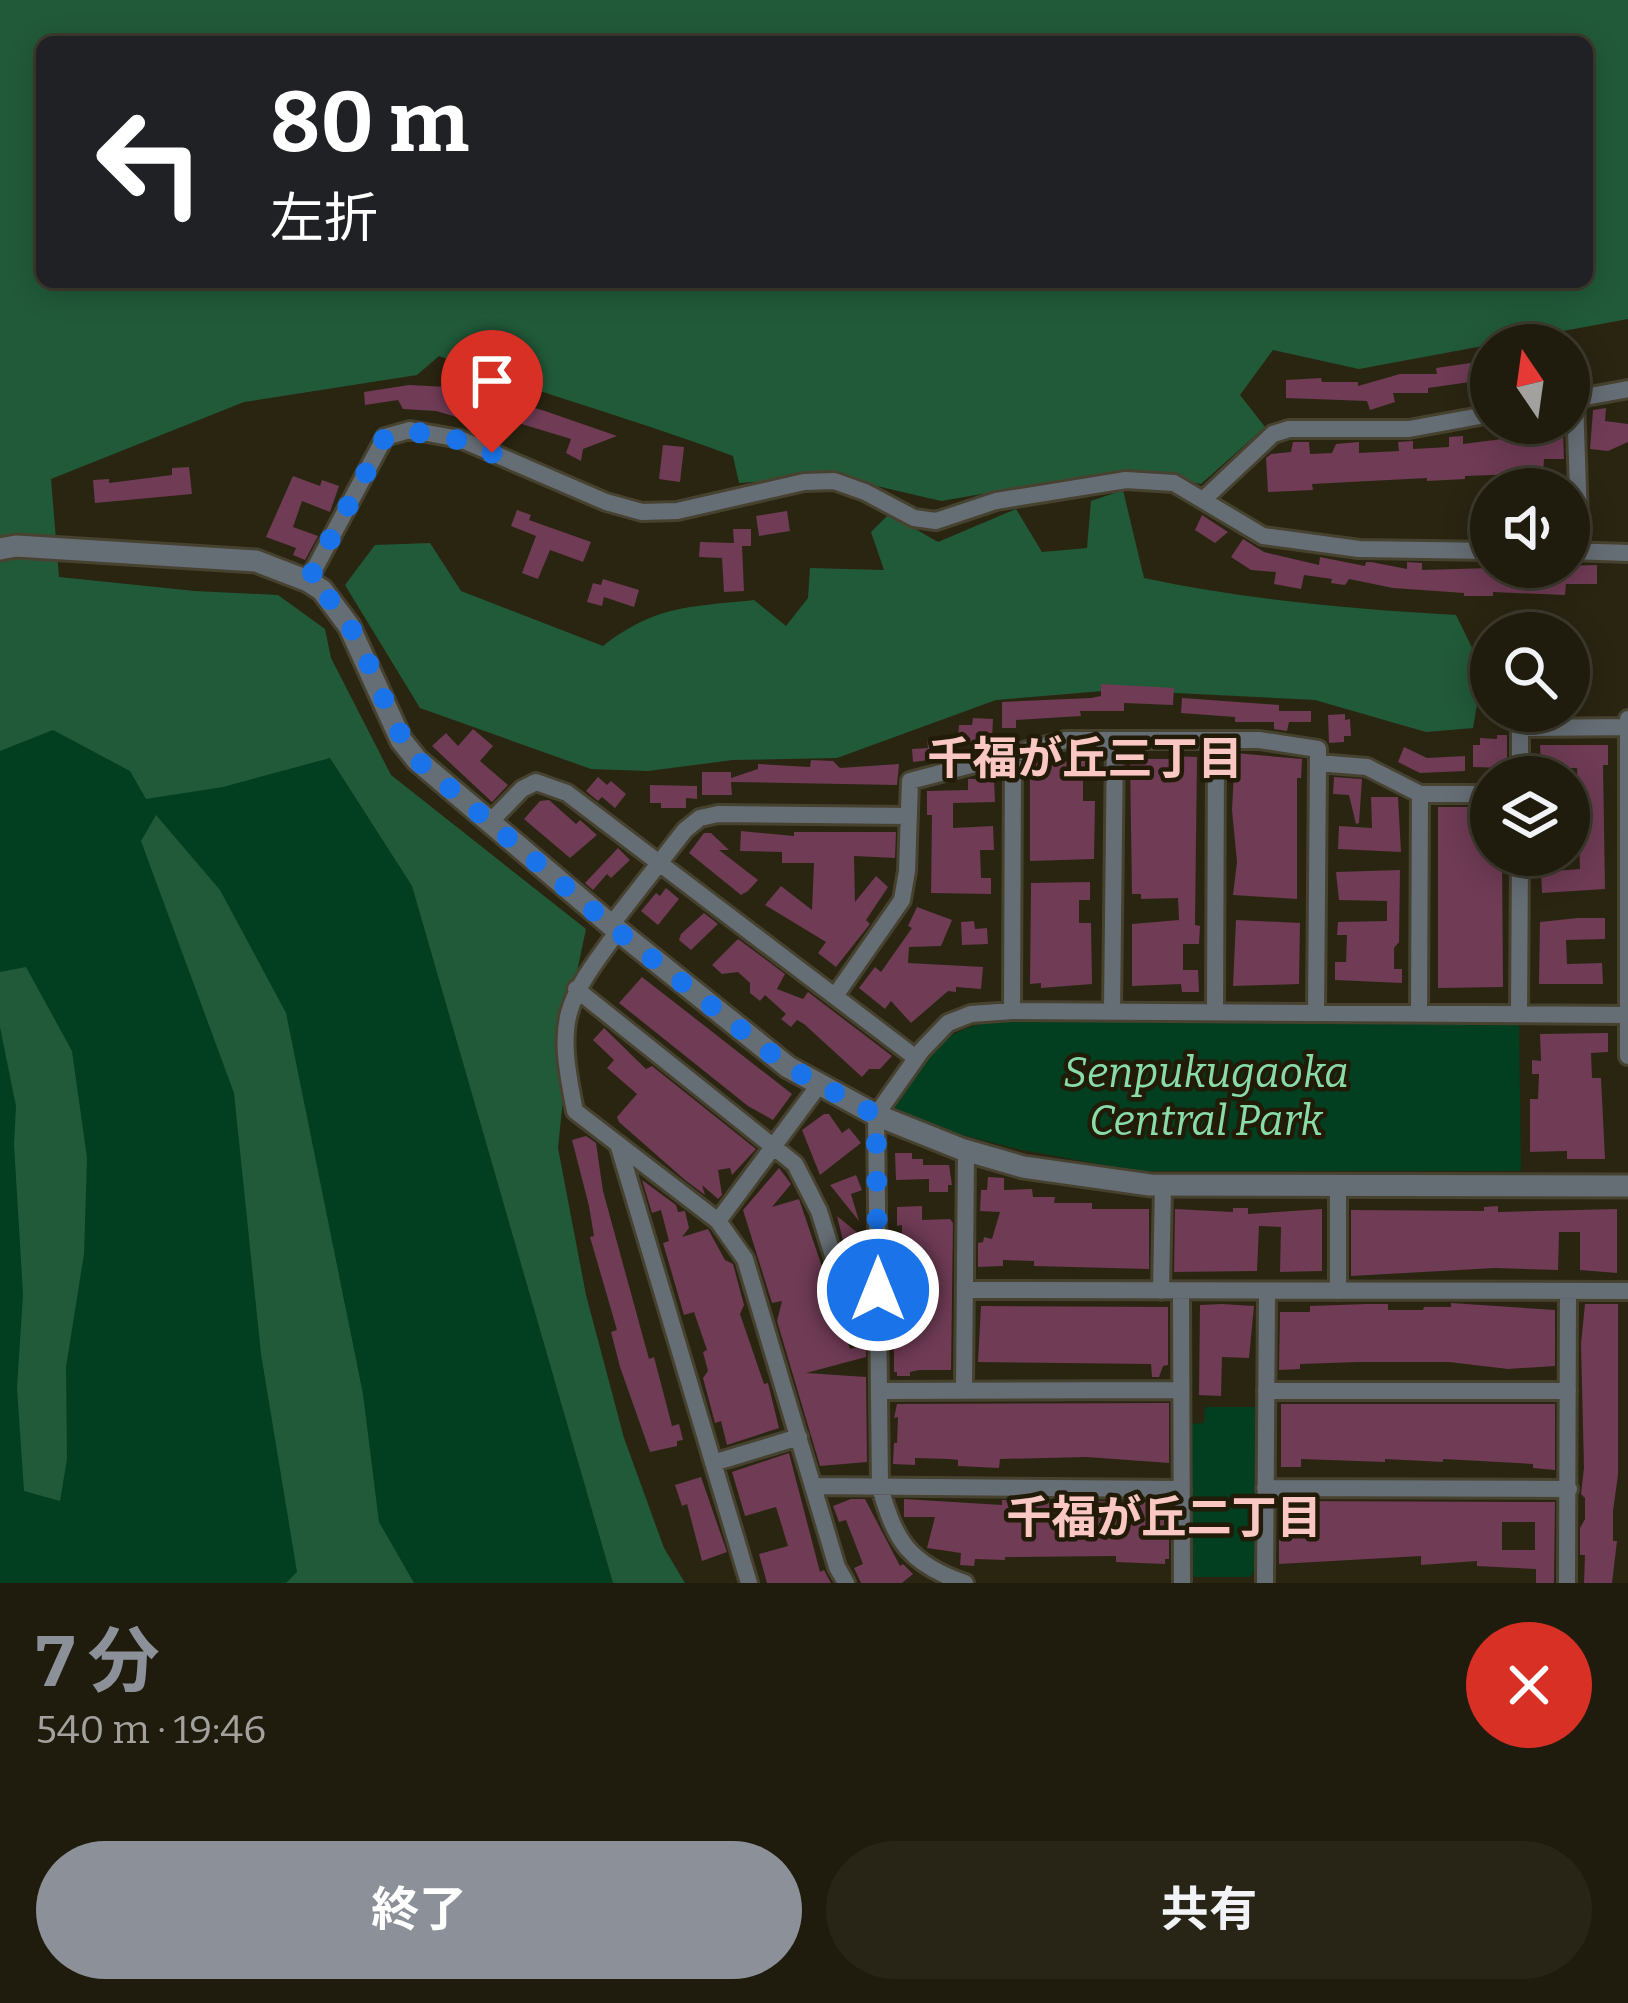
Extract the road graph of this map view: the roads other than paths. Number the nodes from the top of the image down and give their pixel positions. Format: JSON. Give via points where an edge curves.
{"nodes":[{"id":1,"x":1628,"y":389,"type":"edge"},
{"id":2,"x":1590,"y":396,"type":"edge"},
{"id":3,"x":1470,"y":418,"type":"edge"},
{"id":4,"x":1204,"y":499,"type":"junction"},
{"id":5,"x":0,"y":549,"type":"edge"},
{"id":6,"x":1470,"y":551,"type":"edge"},
{"id":7,"x":1590,"y":552,"type":"edge"},
{"id":8,"x":1628,"y":553,"type":"edge"},
{"id":9,"x":308,"y":581,"type":"junction"},
{"id":10,"x":1628,"y":724,"type":"edge"},
{"id":11,"x":1115,"y":740,"type":"junction"},
{"id":12,"x":1210,"y":740,"type":"junction"},
{"id":13,"x":1013,"y":755,"type":"junction"},
{"id":14,"x":1520,"y":756,"type":"edge"},
{"id":15,"x":1318,"y":763,"type":"junction"},
{"id":16,"x":1420,"y":794,"type":"junction"},
{"id":17,"x":1470,"y":794,"type":"edge"},
{"id":18,"x":909,"y":816,"type":"junction"},
{"id":19,"x":489,"y":823,"type":"junction"},
{"id":20,"x":659,"y":863,"type":"junction"},
{"id":21,"x":1520,"y":876,"type":"edge"},
{"id":22,"x":615,"y":928,"type":"junction"},
{"id":23,"x":575,"y":988,"type":"junction"},
{"id":24,"x":835,"y":996,"type":"junction"},
{"id":25,"x":1012,"y":1011,"type":"junction"},
{"id":26,"x":1112,"y":1012,"type":"junction"},
{"id":27,"x":1215,"y":1012,"type":"junction"},
{"id":28,"x":1316,"y":1013,"type":"junction"},
{"id":29,"x":1419,"y":1013,"type":"junction"},
{"id":30,"x":1519,"y":1014,"type":"junction"},
{"id":31,"x":1628,"y":1015,"type":"edge"},
{"id":32,"x":1628,"y":1056,"type":"edge"},
{"id":33,"x":916,"y":1058,"type":"junction"},
{"id":34,"x":819,"y":1085,"type":"junction"},
{"id":35,"x":876,"y":1115,"type":"junction"},
{"id":36,"x":619,"y":1144,"type":"junction"},
{"id":37,"x":775,"y":1144,"type":"junction"},
{"id":38,"x":966,"y":1150,"type":"junction"},
{"id":39,"x":1163,"y":1185,"type":"junction"},
{"id":40,"x":1339,"y":1186,"type":"junction"},
{"id":41,"x":1628,"y":1186,"type":"edge"},
{"id":42,"x":718,"y":1221,"type":"junction"},
{"id":43,"x":965,"y":1290,"type":"junction"},
{"id":44,"x":1161,"y":1291,"type":"junction"},
{"id":45,"x":1181,"y":1291,"type":"junction"},
{"id":46,"x":1267,"y":1291,"type":"junction"},
{"id":47,"x":1628,"y":1291,"type":"edge"},
{"id":48,"x":1337,"y":1292,"type":"junction"},
{"id":49,"x":1568,"y":1292,"type":"junction"},
{"id":50,"x":878,"y":1334,"type":"junction"},
{"id":51,"x":964,"y":1390,"type":"junction"},
{"id":52,"x":1181,"y":1390,"type":"junction"},
{"id":53,"x":879,"y":1391,"type":"junction"},
{"id":54,"x":1266,"y":1391,"type":"junction"},
{"id":55,"x":1568,"y":1391,"type":"junction"},
{"id":56,"x":799,"y":1437,"type":"junction"},
{"id":57,"x":713,"y":1463,"type":"junction"},
{"id":58,"x":814,"y":1486,"type":"junction"},
{"id":59,"x":880,"y":1486,"type":"junction"},
{"id":60,"x":1265,"y":1488,"type":"junction"},
{"id":61,"x":1182,"y":1489,"type":"junction"},
{"id":62,"x":1569,"y":1489,"type":"junction"},
{"id":63,"x":749,"y":1583,"type":"edge"},
{"id":64,"x":846,"y":1583,"type":"edge"},
{"id":65,"x":965,"y":1583,"type":"edge"},
{"id":66,"x":1182,"y":1583,"type":"edge"},
{"id":67,"x":1265,"y":1583,"type":"edge"},
{"id":68,"x":1567,"y":1583,"type":"edge"}],
"edges":[{"from":1,"to":2,"type":"street"},
{"from":3,"to":4,"type":"street","via":[[1409,429],[1289,429],[1273,434]]},
{"from":4,"to":6,"type":"street","via":[[1263,536],[1359,549]]},
{"from":4,"to":9,"type":"street","via":[[1174,483],[1126,480],[996,501],[936,521],[834,481],[642,512],[460,439],[410,430],[385,437]]},
{"from":5,"to":9,"type":"street","via":[[256,561]]},
{"from":7,"to":8,"type":"street"},
{"from":9,"to":19,"type":"street","via":[[349,626],[401,740]]},
{"from":10,"to":14,"type":"street","via":[[1520,728]]},
{"from":10,"to":31,"type":"street"},
{"from":11,"to":12,"type":"street"},
{"from":11,"to":13,"type":"street","via":[[1066,740]]},
{"from":11,"to":26,"type":"street"},
{"from":12,"to":15,"type":"street","via":[[1318,748]]},
{"from":12,"to":27,"type":"street"},
{"from":13,"to":18,"type":"street","via":[[910,782]]},
{"from":13,"to":25,"type":"street"},
{"from":15,"to":16,"type":"street","via":[[1367,767]]},
{"from":15,"to":28,"type":"street"},
{"from":16,"to":17,"type":"street"},
{"from":16,"to":29,"type":"street"},
{"from":18,"to":20,"type":"street","via":[[718,814],[685,830]]},
{"from":18,"to":24,"type":"street","via":[[902,900]]},
{"from":19,"to":20,"type":"street","via":[[522,789],[550,784]]},
{"from":19,"to":22,"type":"street"},
{"from":20,"to":22,"type":"street"},
{"from":20,"to":24,"type":"street"},
{"from":21,"to":30,"type":"street"},
{"from":22,"to":23,"type":"street"},
{"from":22,"to":34,"type":"street"},
{"from":23,"to":36,"type":"street","via":[[566,1036],[574,1112]]},
{"from":23,"to":37,"type":"street"},
{"from":24,"to":33,"type":"street"},
{"from":25,"to":26,"type":"street"},
{"from":25,"to":33,"type":"street","via":[[948,1023]]},
{"from":26,"to":27,"type":"street"},
{"from":27,"to":28,"type":"street"},
{"from":28,"to":29,"type":"street"},
{"from":29,"to":30,"type":"street"},
{"from":30,"to":31,"type":"street"},
{"from":31,"to":32,"type":"street"},
{"from":33,"to":35,"type":"street"},
{"from":34,"to":35,"type":"street"},
{"from":34,"to":37,"type":"street"},
{"from":35,"to":38,"type":"street"},
{"from":35,"to":50,"type":"street"},
{"from":36,"to":42,"type":"street"},
{"from":36,"to":57,"type":"street"},
{"from":37,"to":42,"type":"street"},
{"from":37,"to":50,"type":"street","via":[[819,1211],[854,1322]]},
{"from":38,"to":39,"type":"street","via":[[1023,1167]]},
{"from":38,"to":43,"type":"street"},
{"from":39,"to":40,"type":"street"},
{"from":39,"to":44,"type":"street"},
{"from":40,"to":41,"type":"street"},
{"from":40,"to":48,"type":"street"},
{"from":42,"to":56,"type":"street","via":[[745,1259]]},
{"from":43,"to":44,"type":"street"},
{"from":43,"to":51,"type":"street"},
{"from":44,"to":45,"type":"street"},
{"from":45,"to":46,"type":"street"},
{"from":45,"to":52,"type":"street"},
{"from":46,"to":48,"type":"street"},
{"from":46,"to":54,"type":"street"},
{"from":47,"to":49,"type":"street"},
{"from":48,"to":49,"type":"street"},
{"from":49,"to":55,"type":"street"},
{"from":50,"to":53,"type":"street"},
{"from":51,"to":52,"type":"street"},
{"from":51,"to":53,"type":"street"},
{"from":52,"to":61,"type":"street"},
{"from":53,"to":59,"type":"street"},
{"from":54,"to":55,"type":"street"},
{"from":54,"to":60,"type":"street"},
{"from":55,"to":62,"type":"street"},
{"from":56,"to":57,"type":"street"},
{"from":56,"to":58,"type":"street"},
{"from":57,"to":63,"type":"street"},
{"from":58,"to":59,"type":"street"},
{"from":58,"to":64,"type":"street"},
{"from":59,"to":61,"type":"street"},
{"from":59,"to":65,"type":"street","via":[[903,1545]]},
{"from":60,"to":62,"type":"street"},
{"from":60,"to":67,"type":"street"},
{"from":61,"to":66,"type":"street"},
{"from":62,"to":68,"type":"street"}]}
